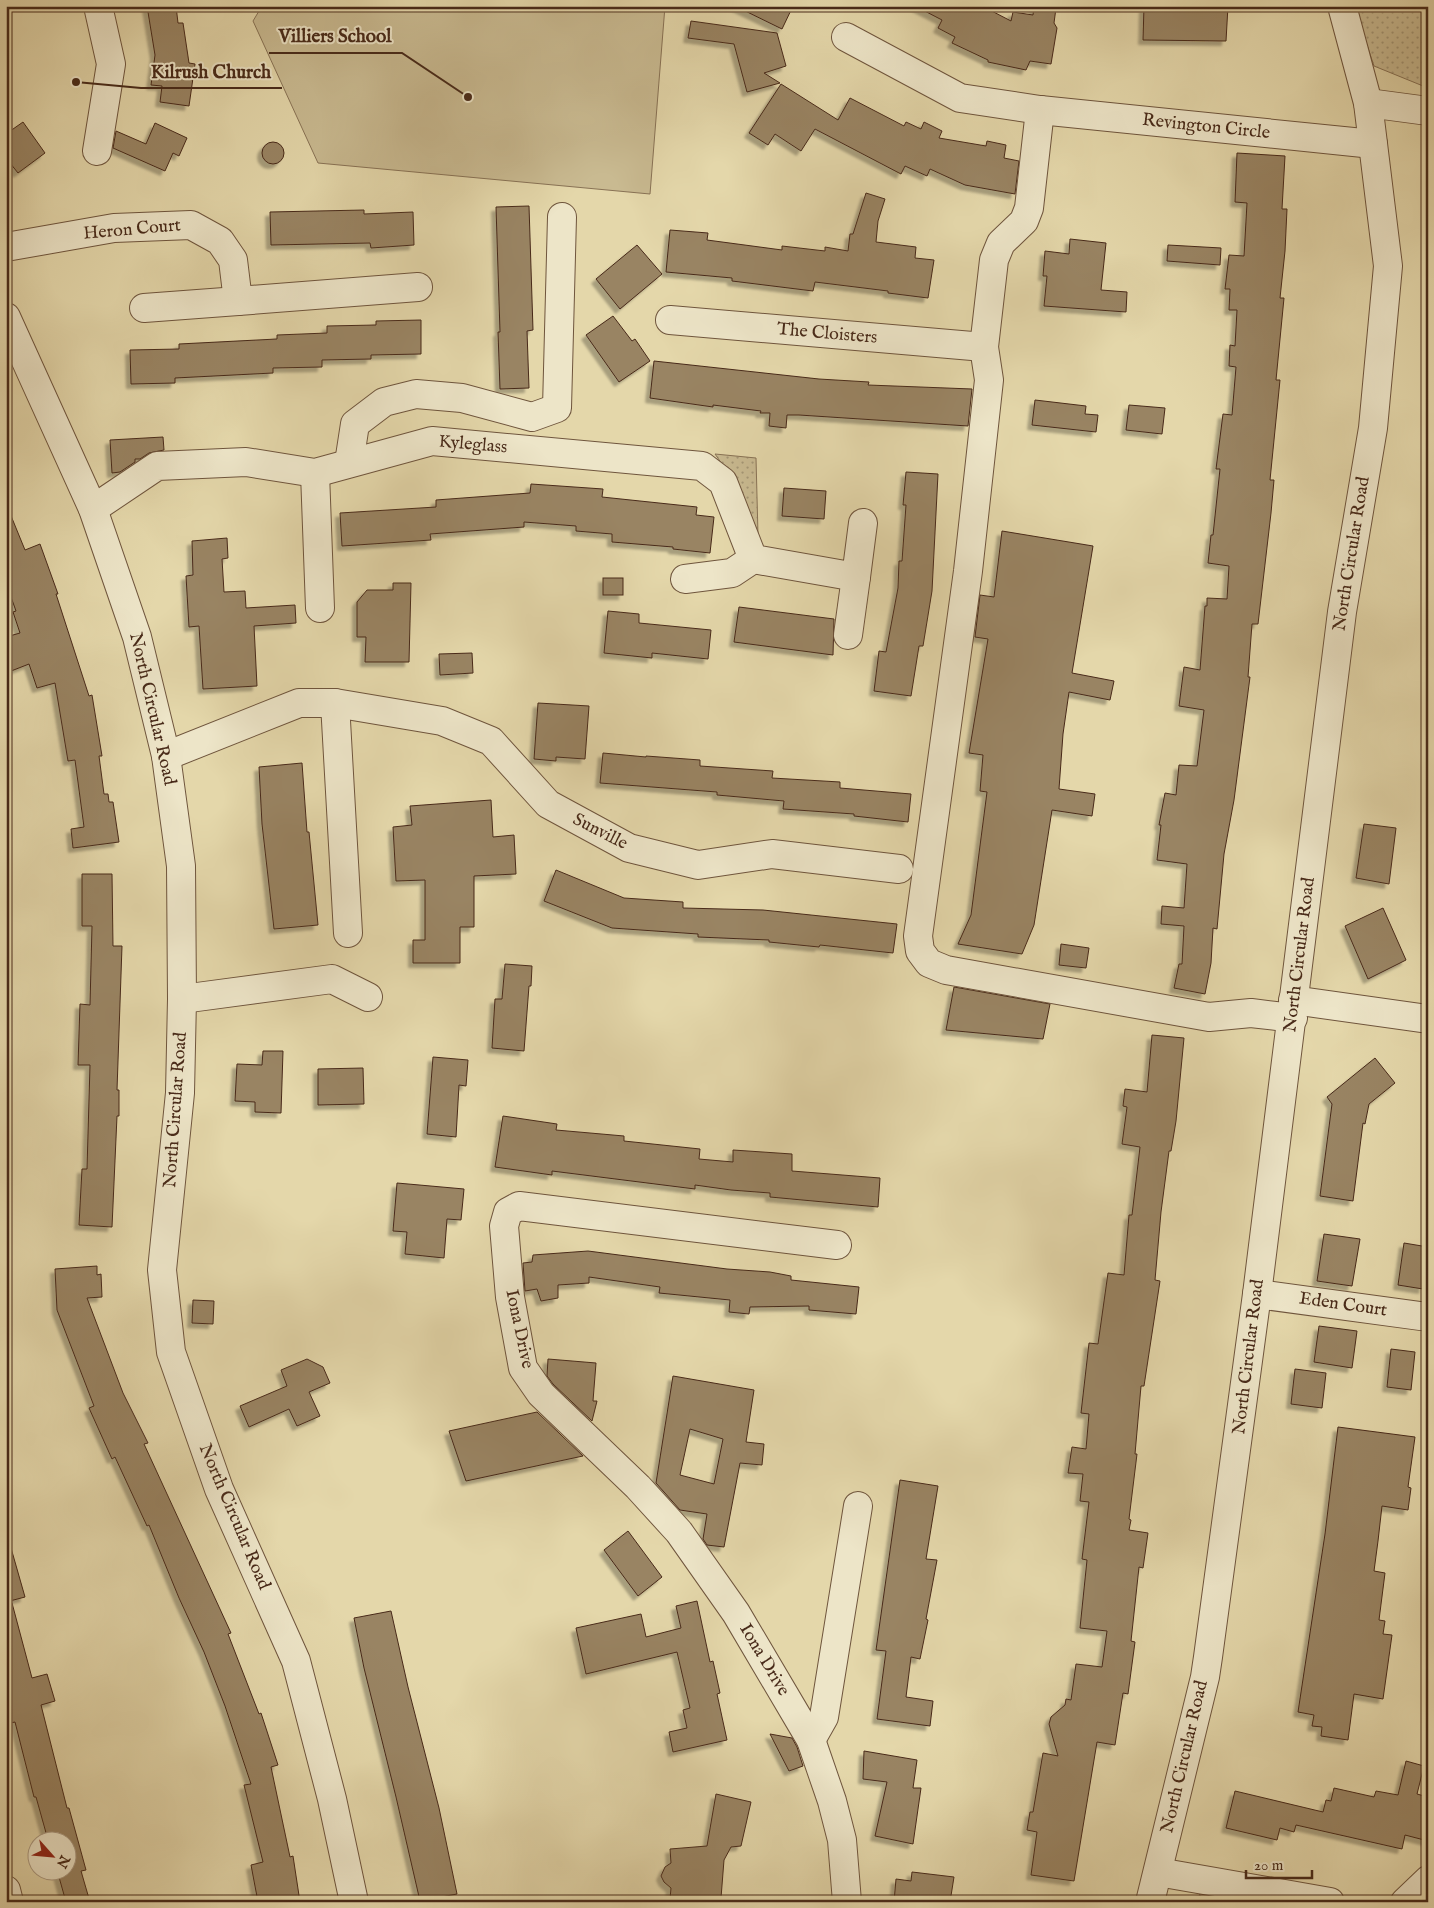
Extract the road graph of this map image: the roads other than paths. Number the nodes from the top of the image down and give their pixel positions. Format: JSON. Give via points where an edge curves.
{"nodes":[{"id":1,"x":98,"y":6,"type":"edge"},
{"id":2,"x":1342,"y":6,"type":"edge"},
{"id":3,"x":846,"y":37,"type":"dead end"},
{"id":4,"x":1368,"y":103,"type":"junction"},
{"id":5,"x":1040,"y":110,"type":"junction"},
{"id":6,"x":1428,"y":111,"type":"edge"},
{"id":7,"x":1373,"y":144,"type":"junction"},
{"id":8,"x":97,"y":152,"type":"dead end"},
{"id":9,"x":562,"y":217,"type":"dead end"},
{"id":10,"x":6,"y":247,"type":"edge"},
{"id":11,"x":418,"y":288,"type":"dead end"},
{"id":12,"x":238,"y":301,"type":"junction"},
{"id":13,"x":144,"y":308,"type":"dead end"},
{"id":14,"x":6,"y":317,"type":"edge"},
{"id":15,"x":670,"y":320,"type":"dead end"},
{"id":16,"x":984,"y":347,"type":"junction"},
{"id":17,"x":349,"y":463,"type":"junction"},
{"id":18,"x":315,"y":474,"type":"junction"},
{"id":19,"x":93,"y":509,"type":"junction"},
{"id":20,"x":863,"y":523,"type":"dead end"},
{"id":21,"x":752,"y":559,"type":"junction"},
{"id":22,"x":856,"y":577,"type":"junction"},
{"id":23,"x":685,"y":579,"type":"dead end"},
{"id":24,"x":320,"y":608,"type":"dead end"},
{"id":25,"x":848,"y":635,"type":"dead end"},
{"id":26,"x":335,"y":703,"type":"junction"},
{"id":27,"x":166,"y":756,"type":"junction"},
{"id":28,"x":899,"y":869,"type":"dead end"},
{"id":29,"x":348,"y":933,"type":"dead end"},
{"id":30,"x":368,"y":997,"type":"dead end"},
{"id":31,"x":182,"y":999,"type":"junction"},
{"id":32,"x":1293,"y":1009,"type":"junction"},
{"id":33,"x":1428,"y":1019,"type":"edge"},
{"id":34,"x":837,"y":1245,"type":"dead end"},
{"id":35,"x":1257,"y":1294,"type":"junction"},
{"id":36,"x":1428,"y":1317,"type":"edge"},
{"id":37,"x":858,"y":1506,"type":"dead end"},
{"id":38,"x":811,"y":1740,"type":"junction"},
{"id":39,"x":1158,"y":1872,"type":"junction"},
{"id":40,"x":1428,"y":1880,"type":"edge"},
{"id":41,"x":6,"y":1890,"type":"edge"},
{"id":42,"x":9,"y":1902,"type":"edge"},
{"id":43,"x":354,"y":1902,"type":"edge"},
{"id":44,"x":847,"y":1902,"type":"edge"},
{"id":45,"x":1150,"y":1902,"type":"edge"},
{"id":46,"x":1330,"y":1902,"type":"edge"},
{"id":47,"x":1405,"y":1902,"type":"edge"}],
"edges":[{"from":1,"to":8,"type":"street","via":[[111,64]]},
{"from":2,"to":4,"type":"street","name":"North Circular Road"},
{"from":3,"to":5,"type":"street","name":"Revington Circle","via":[[960,98]]},
{"from":4,"to":6,"type":"street"},
{"from":4,"to":7,"type":"street","name":"North Circular Road"},
{"from":5,"to":7,"type":"street","name":"Revington Circle"},
{"from":5,"to":16,"type":"street","via":[[1029,208],[1024,221],[1001,243],[994,260]]},
{"from":7,"to":32,"type":"street","name":"North Circular Road","via":[[1388,266],[1373,428],[1342,612]]},
{"from":9,"to":17,"type":"street","via":[[557,408],[532,417],[462,398],[416,394],[384,402],[355,424]]},
{"from":10,"to":12,"type":"street","name":"Heron Court","via":[[114,228],[191,225],[220,241],[233,260]]},
{"from":11,"to":12,"type":"street"},
{"from":12,"to":13,"type":"street"},
{"from":14,"to":19,"type":"street","name":"North Circular Road"},
{"from":15,"to":16,"type":"street","name":"The Cloisters"},
{"from":16,"to":32,"type":"street","via":[[988,380],[972,533],[918,936],[920,951],[929,963],[956,972],[1209,1017]]},
{"from":17,"to":18,"type":"street","name":"Kyleglass"},
{"from":17,"to":21,"type":"street","name":"Kyleglass","via":[[432,441],[702,466],[723,482]]},
{"from":18,"to":19,"type":"street","name":"Kyleglass","via":[[246,462],[157,466]]},
{"from":18,"to":24,"type":"street"},
{"from":19,"to":27,"type":"street","name":"North Circular Road","via":[[137,637]]},
{"from":20,"to":22,"type":"street"},
{"from":21,"to":22,"type":"street"},
{"from":21,"to":23,"type":"street","via":[[732,573]]},
{"from":22,"to":25,"type":"street"},
{"from":26,"to":27,"type":"street","name":"Sunville","via":[[299,703]]},
{"from":26,"to":28,"type":"street","name":"Sunville","via":[[442,721],[491,741],[548,804],[629,848],[698,865],[772,854]]},
{"from":26,"to":29,"type":"street"},
{"from":27,"to":31,"type":"street","name":"North Circular Road","via":[[180,866]]},
{"from":30,"to":31,"type":"street","via":[[332,979]]},
{"from":31,"to":43,"type":"street","name":"North Circular Road","via":[[180,1093],[162,1270],[171,1352],[219,1489],[296,1661]]},
{"from":32,"to":33,"type":"street"},
{"from":32,"to":35,"type":"street","name":"North Circular Road"},
{"from":34,"to":38,"type":"street","name":"Iona Drive","via":[[519,1206],[508,1212],[504,1226],[510,1297],[523,1368],[541,1394],[638,1487],[678,1532],[736,1613]]},
{"from":35,"to":36,"type":"street","name":"Eden Court"},
{"from":35,"to":39,"type":"street","name":"North Circular Road","via":[[1204,1677]]},
{"from":37,"to":38,"type":"street","via":[[824,1716]]},
{"from":38,"to":44,"type":"street","name":"Iona Drive","via":[[842,1840]]},
{"from":39,"to":45,"type":"street","name":"North Circular Road"},
{"from":39,"to":46,"type":"street"},
{"from":40,"to":47,"type":"street"},
{"from":41,"to":42,"type":"street"}]}
